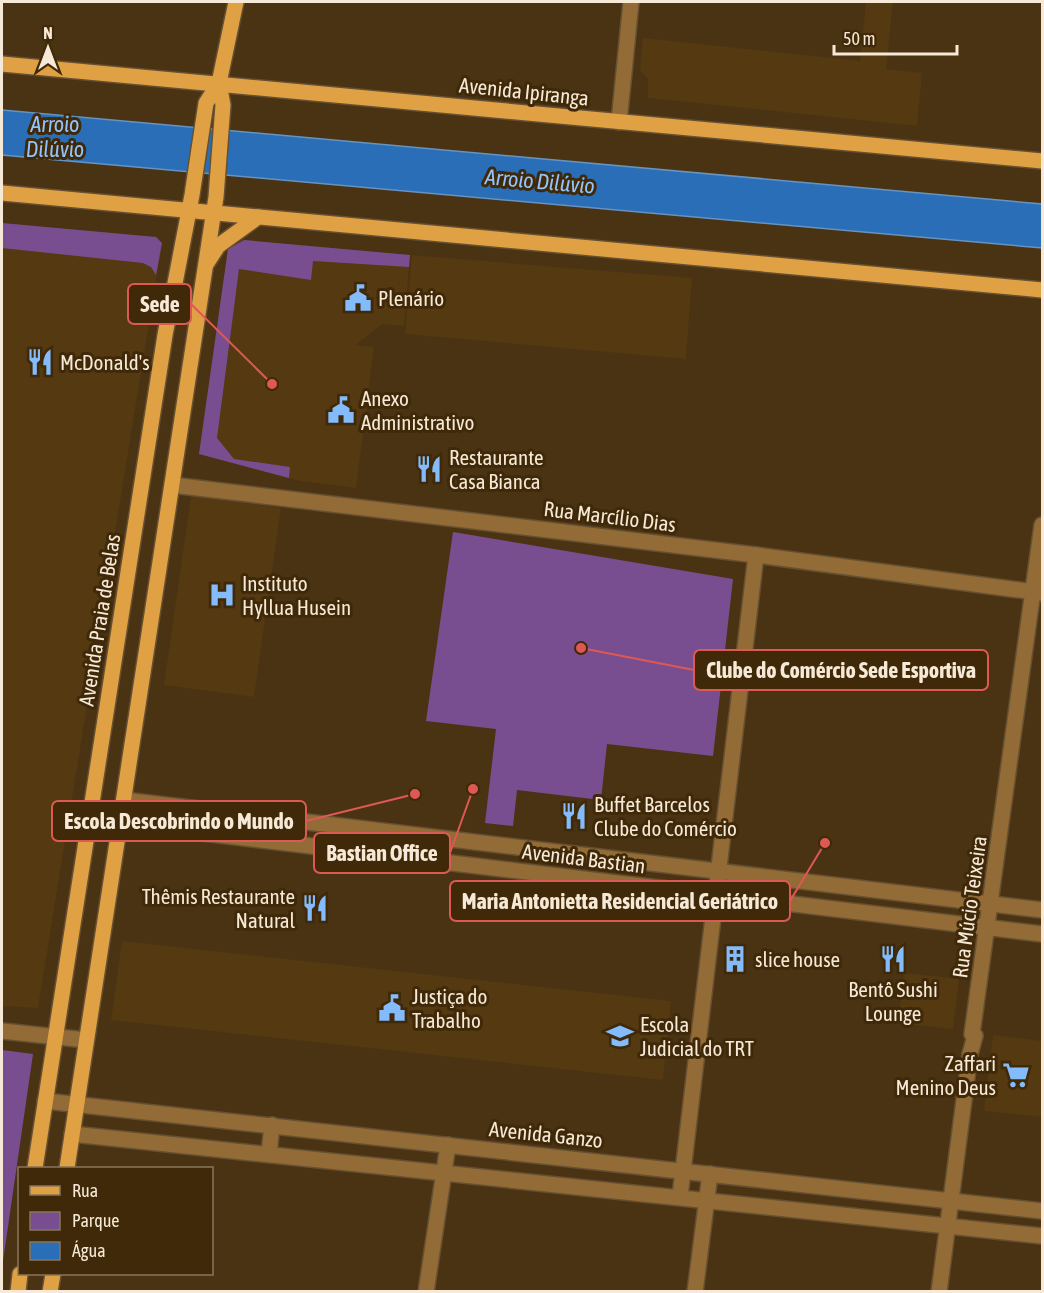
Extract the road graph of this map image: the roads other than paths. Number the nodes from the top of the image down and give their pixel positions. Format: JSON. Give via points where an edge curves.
{"nodes":[{"id":1,"x":236,"y":2,"type":"edge"},
{"id":2,"x":631,"y":2,"type":"edge"},
{"id":3,"x":2,"y":64,"type":"edge"},
{"id":4,"x":219,"y":83,"type":"junction"},
{"id":5,"x":619,"y":122,"type":"junction"},
{"id":6,"x":1042,"y":161,"type":"edge"},
{"id":7,"x":2,"y":193,"type":"edge"},
{"id":8,"x":189,"y":210,"type":"junction"},
{"id":9,"x":213,"y":213,"type":"junction"},
{"id":10,"x":258,"y":217,"type":"junction"},
{"id":11,"x":206,"y":265,"type":"junction"},
{"id":12,"x":1042,"y":290,"type":"edge"},
{"id":13,"x":172,"y":485,"type":"junction"},
{"id":14,"x":1042,"y":525,"type":"edge"},
{"id":15,"x":756,"y":555,"type":"junction"},
{"id":16,"x":1038,"y":592,"type":"edge"},
{"id":17,"x":124,"y":800,"type":"junction"},
{"id":18,"x":306,"y":822,"type":"junction"},
{"id":19,"x":120,"y":823,"type":"junction"},
{"id":20,"x":303,"y":845,"type":"junction"},
{"id":21,"x":524,"y":848,"type":"junction"},
{"id":22,"x":521,"y":871,"type":"junction"},
{"id":23,"x":718,"y":872,"type":"junction"},
{"id":24,"x":715,"y":895,"type":"junction"},
{"id":25,"x":991,"y":904,"type":"junction"},
{"id":26,"x":1042,"y":910,"type":"edge"},
{"id":27,"x":987,"y":927,"type":"junction"},
{"id":28,"x":1042,"y":934,"type":"edge"},
{"id":29,"x":2,"y":1031,"type":"edge"},
{"id":30,"x":55,"y":1037,"type":"junction"},
{"id":31,"x":86,"y":1040,"type":"junction"},
{"id":32,"x":45,"y":1101,"type":"junction"},
{"id":33,"x":76,"y":1104,"type":"junction"},
{"id":34,"x":272,"y":1125,"type":"junction"},
{"id":35,"x":72,"y":1134,"type":"junction"},
{"id":36,"x":448,"y":1145,"type":"junction"},
{"id":37,"x":269,"y":1154,"type":"junction"},
{"id":38,"x":35,"y":1167,"type":"edge"},
{"id":39,"x":67,"y":1167,"type":"edge"},
{"id":40,"x":683,"y":1170,"type":"junction"},
{"id":41,"x":444,"y":1172,"type":"junction"},
{"id":42,"x":710,"y":1173,"type":"junction"},
{"id":43,"x":680,"y":1197,"type":"junction"},
{"id":44,"x":707,"y":1200,"type":"junction"},
{"id":45,"x":951,"y":1200,"type":"junction"},
{"id":46,"x":1042,"y":1211,"type":"edge"},
{"id":47,"x":948,"y":1225,"type":"junction"},
{"id":48,"x":1042,"y":1236,"type":"edge"},
{"id":49,"x":20,"y":1275,"type":"edge"},
{"id":50,"x":53,"y":1275,"type":"edge"},
{"id":51,"x":18,"y":1292,"type":"edge"},
{"id":52,"x":50,"y":1292,"type":"edge"},
{"id":53,"x":426,"y":1292,"type":"edge"},
{"id":54,"x":695,"y":1292,"type":"edge"},
{"id":55,"x":939,"y":1292,"type":"edge"}],
"edges":[{"from":1,"to":4,"type":"main road","name":"Avenida Praia de Belas"},
{"from":2,"to":5,"type":"street"},
{"from":3,"to":4,"type":"main road","name":"Avenida Ipiranga"},
{"from":4,"to":5,"type":"main road","name":"Avenida Ipiranga"},
{"from":4,"to":8,"type":"main road","name":"Avenida Praia de Belas","via":[[206,104]]},
{"from":4,"to":9,"type":"main road","name":"Avenida Praia de Belas","via":[[224,105]]},
{"from":5,"to":6,"type":"main road","name":"Avenida Ipiranga"},
{"from":7,"to":8,"type":"main road"},
{"from":8,"to":9,"type":"main road"},
{"from":8,"to":30,"type":"main road","name":"Avenida Praia de Belas","via":[[165,335]]},
{"from":9,"to":10,"type":"main road"},
{"from":9,"to":11,"type":"main road","name":"Avenida Praia de Belas"},
{"from":10,"to":11,"type":"main road","via":[[219,246]]},
{"from":10,"to":12,"type":"main road"},
{"from":11,"to":13,"type":"main road","name":"Avenida Praia de Belas"},
{"from":13,"to":15,"type":"street","name":"Rua Marcílio Dias"},
{"from":13,"to":17,"type":"main road","name":"Avenida Praia de Belas"},
{"from":14,"to":16,"type":"street","name":"Rua Múcio Teixeira"},
{"from":15,"to":16,"type":"street","name":"Rua Marcílio Dias"},
{"from":15,"to":23,"type":"street"},
{"from":16,"to":25,"type":"street","name":"Rua Múcio Teixeira"},
{"from":17,"to":18,"type":"street","name":"Avenida Bastian"},
{"from":17,"to":19,"type":"main road","name":"Avenida Praia de Belas"},
{"from":18,"to":20,"type":"street"},
{"from":18,"to":21,"type":"street","name":"Avenida Bastian"},
{"from":19,"to":20,"type":"street","name":"Avenida Bastian"},
{"from":19,"to":31,"type":"main road","name":"Avenida Praia de Belas"},
{"from":20,"to":22,"type":"street","name":"Avenida Bastian"},
{"from":21,"to":22,"type":"street"},
{"from":21,"to":23,"type":"street","name":"Avenida Bastian"},
{"from":22,"to":24,"type":"street","name":"Avenida Bastian"},
{"from":23,"to":24,"type":"street"},
{"from":23,"to":25,"type":"street","name":"Avenida Bastian"},
{"from":24,"to":27,"type":"street","name":"Avenida Bastian"},
{"from":24,"to":40,"type":"street"},
{"from":25,"to":26,"type":"street","name":"Avenida Bastian"},
{"from":25,"to":27,"type":"street","name":"Rua Múcio Teixeira"},
{"from":27,"to":28,"type":"street","name":"Avenida Bastian"},
{"from":27,"to":45,"type":"street","name":"Rua Múcio Teixeira"},
{"from":29,"to":30,"type":"street"},
{"from":30,"to":31,"type":"street"},
{"from":30,"to":32,"type":"main road","name":"Avenida Praia de Belas"},
{"from":31,"to":33,"type":"main road","name":"Avenida Praia de Belas"},
{"from":32,"to":33,"type":"street","name":"Avenida Ganzo"},
{"from":32,"to":38,"type":"main road","name":"Avenida Praia de Belas"},
{"from":33,"to":34,"type":"street","name":"Avenida Ganzo"},
{"from":33,"to":35,"type":"main road","name":"Avenida Praia de Belas"},
{"from":34,"to":36,"type":"street","name":"Avenida Ganzo"},
{"from":34,"to":37,"type":"street"},
{"from":35,"to":37,"type":"street"},
{"from":35,"to":39,"type":"main road","name":"Avenida Praia de Belas"},
{"from":36,"to":40,"type":"street","name":"Avenida Ganzo"},
{"from":36,"to":41,"type":"street"},
{"from":37,"to":41,"type":"street"},
{"from":40,"to":42,"type":"street","name":"Avenida Ganzo"},
{"from":40,"to":43,"type":"street"},
{"from":41,"to":43,"type":"street"},
{"from":41,"to":53,"type":"street"},
{"from":42,"to":44,"type":"street"},
{"from":42,"to":45,"type":"street","name":"Avenida Ganzo"},
{"from":43,"to":44,"type":"street"},
{"from":44,"to":47,"type":"street"},
{"from":44,"to":54,"type":"street"},
{"from":45,"to":46,"type":"street","name":"Avenida Ganzo"},
{"from":45,"to":47,"type":"street","name":"Rua Múcio Teixeira"},
{"from":47,"to":48,"type":"street"},
{"from":47,"to":55,"type":"street","name":"Rua Múcio Teixeira"},
{"from":49,"to":51,"type":"main road"},
{"from":50,"to":52,"type":"main road"}]}
